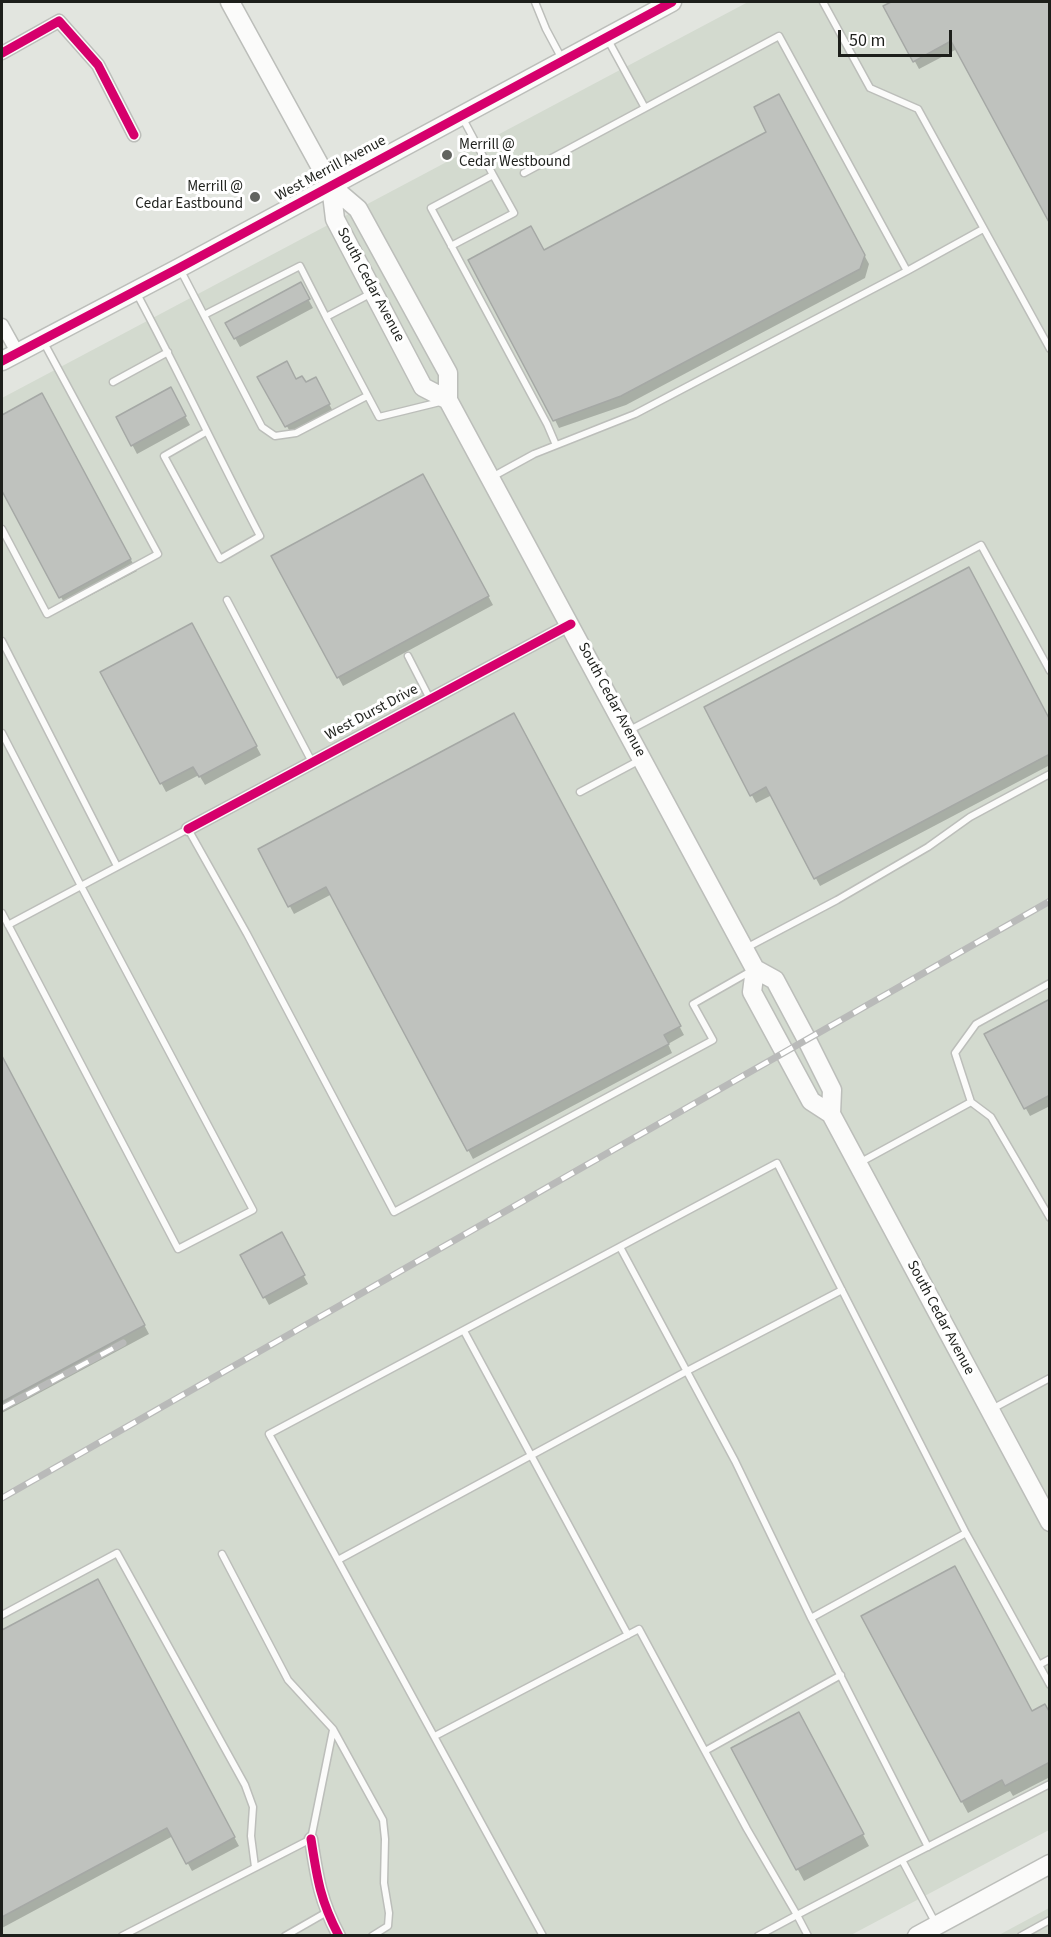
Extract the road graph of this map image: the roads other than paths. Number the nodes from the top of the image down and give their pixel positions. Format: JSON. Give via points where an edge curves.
{"nodes":[{"id":1,"x":230,"y":2,"type":"edge"},
{"id":2,"x":535,"y":2,"type":"edge"},
{"id":3,"x":672,"y":2,"type":"edge"},
{"id":4,"x":823,"y":2,"type":"edge"},
{"id":5,"x":606,"y":36,"type":"junction"},
{"id":6,"x":2,"y":53,"type":"edge"},
{"id":7,"x":562,"y":60,"type":"junction"},
{"id":8,"x":645,"y":108,"type":"junction"},
{"id":9,"x":461,"y":116,"type":"junction"},
{"id":10,"x":134,"y":135,"type":"dead end"},
{"id":11,"x":524,"y":172,"type":"dead end"},
{"id":12,"x":493,"y":175,"type":"junction"},
{"id":13,"x":331,"y":186,"type":"junction"},
{"id":14,"x":983,"y":229,"type":"junction"},
{"id":15,"x":451,"y":246,"type":"junction"},
{"id":16,"x":179,"y":268,"type":"junction"},
{"id":17,"x":907,"y":271,"type":"junction"},
{"id":18,"x":135,"y":291,"type":"junction"},
{"id":19,"x":374,"y":292,"type":"junction"},
{"id":20,"x":204,"y":315,"type":"junction"},
{"id":21,"x":326,"y":317,"type":"junction"},
{"id":22,"x":2,"y":325,"type":"edge"},
{"id":23,"x":42,"y":339,"type":"junction"},
{"id":24,"x":1050,"y":349,"type":"edge"},
{"id":25,"x":168,"y":352,"type":"junction"},
{"id":26,"x":9,"y":357,"type":"edge"},
{"id":27,"x":114,"y":382,"type":"dead end"},
{"id":28,"x":367,"y":396,"type":"junction"},
{"id":29,"x":448,"y":400,"type":"junction"},
{"id":30,"x":206,"y":432,"type":"junction"},
{"id":31,"x":556,"y":445,"type":"junction"},
{"id":32,"x":491,"y":477,"type":"junction"},
{"id":33,"x":2,"y":529,"type":"edge"},
{"id":34,"x":227,"y":600,"type":"dead end"},
{"id":35,"x":571,"y":624,"type":"junction"},
{"id":36,"x":2,"y":641,"type":"edge"},
{"id":37,"x":408,"y":656,"type":"dead end"},
{"id":38,"x":1050,"y":671,"type":"edge"},
{"id":39,"x":430,"y":699,"type":"junction"},
{"id":40,"x":627,"y":731,"type":"junction"},
{"id":41,"x":2,"y":733,"type":"edge"},
{"id":42,"x":642,"y":759,"type":"junction"},
{"id":43,"x":312,"y":762,"type":"junction"},
{"id":44,"x":1050,"y":774,"type":"edge"},
{"id":45,"x":580,"y":792,"type":"dead end"},
{"id":46,"x":188,"y":829,"type":"junction"},
{"id":47,"x":117,"y":866,"type":"junction"},
{"id":48,"x":81,"y":886,"type":"junction"},
{"id":49,"x":2,"y":913,"type":"edge"},
{"id":50,"x":8,"y":925,"type":"junction"},
{"id":51,"x":744,"y":950,"type":"junction"},
{"id":52,"x":755,"y":969,"type":"junction"},
{"id":53,"x":1050,"y":983,"type":"edge"},
{"id":54,"x":971,"y":1102,"type":"junction"},
{"id":55,"x":831,"y":1114,"type":"junction"},
{"id":56,"x":857,"y":1164,"type":"junction"},
{"id":57,"x":1050,"y":1218,"type":"edge"},
{"id":58,"x":620,"y":1247,"type":"junction"},
{"id":59,"x":842,"y":1290,"type":"junction"},
{"id":60,"x":464,"y":1331,"type":"junction"},
{"id":61,"x":687,"y":1371,"type":"junction"},
{"id":62,"x":1050,"y":1378,"type":"edge"},
{"id":63,"x":990,"y":1410,"type":"junction"},
{"id":64,"x":531,"y":1455,"type":"junction"},
{"id":65,"x":1050,"y":1522,"type":"edge"},
{"id":66,"x":966,"y":1533,"type":"junction"},
{"id":67,"x":222,"y":1554,"type":"dead end"},
{"id":68,"x":338,"y":1560,"type":"junction"},
{"id":69,"x":2,"y":1615,"type":"edge"},
{"id":70,"x":811,"y":1618,"type":"junction"},
{"id":71,"x":628,"y":1635,"type":"junction"},
{"id":72,"x":1050,"y":1659,"type":"edge"},
{"id":73,"x":1039,"y":1665,"type":"junction"},
{"id":74,"x":841,"y":1675,"type":"junction"},
{"id":75,"x":1050,"y":1685,"type":"edge"},
{"id":76,"x":333,"y":1729,"type":"junction"},
{"id":77,"x":435,"y":1736,"type":"junction"},
{"id":78,"x":705,"y":1751,"type":"junction"},
{"id":79,"x":1050,"y":1784,"type":"edge"},
{"id":80,"x":311,"y":1839,"type":"junction"},
{"id":81,"x":928,"y":1847,"type":"junction"},
{"id":82,"x":902,"y":1860,"type":"junction"},
{"id":83,"x":1050,"y":1864,"type":"edge"},
{"id":84,"x":255,"y":1867,"type":"junction"},
{"id":85,"x":327,"y":1912,"type":"junction"},
{"id":86,"x":797,"y":1915,"type":"junction"},
{"id":87,"x":1050,"y":1920,"type":"edge"},
{"id":88,"x":936,"y":1925,"type":"junction"},
{"id":89,"x":122,"y":1935,"type":"edge"},
{"id":90,"x":285,"y":1935,"type":"edge"},
{"id":91,"x":339,"y":1935,"type":"edge"},
{"id":92,"x":372,"y":1935,"type":"edge"},
{"id":93,"x":543,"y":1935,"type":"edge"},
{"id":94,"x":758,"y":1935,"type":"edge"},
{"id":95,"x":808,"y":1935,"type":"edge"},
{"id":96,"x":916,"y":1935,"type":"edge"},
{"id":97,"x":1021,"y":1935,"type":"edge"}],
"edges":[{"from":1,"to":13,"type":"main road","name":"South Cedar Avenue"},
{"from":2,"to":7,"type":"lane"},
{"from":3,"to":5,"type":"main road","name":"West Merrill Avenue"},
{"from":4,"to":14,"type":"lane","via":[[870,88],[918,109]]},
{"from":5,"to":7,"type":"main road","name":"West Merrill Avenue"},
{"from":5,"to":8,"type":"lane"},
{"from":6,"to":10,"type":"street","via":[[59,21],[99,65]]},
{"from":7,"to":9,"type":"main road","name":"West Merrill Avenue"},
{"from":8,"to":11,"type":"lane"},
{"from":8,"to":17,"type":"lane","via":[[779,36]]},
{"from":9,"to":12,"type":"lane"},
{"from":9,"to":13,"type":"main road","name":"West Merrill Avenue"},
{"from":12,"to":15,"type":"lane","via":[[431,208]]},
{"from":12,"to":15,"type":"lane","via":[[513,213]]},
{"from":13,"to":16,"type":"main road","name":"West Merrill Avenue"},
{"from":13,"to":19,"type":"main road","name":"South Cedar Avenue","via":[[335,219]]},
{"from":13,"to":29,"type":"main road","name":"South Cedar Avenue","via":[[358,209],[448,373]]},
{"from":14,"to":17,"type":"lane"},
{"from":14,"to":24,"type":"lane"},
{"from":15,"to":31,"type":"lane"},
{"from":16,"to":18,"type":"main road","name":"West Merrill Avenue"},
{"from":16,"to":20,"type":"lane"},
{"from":17,"to":31,"type":"lane","via":[[635,414]]},
{"from":18,"to":23,"type":"main road","name":"West Merrill Avenue"},
{"from":18,"to":25,"type":"lane"},
{"from":19,"to":21,"type":"lane"},
{"from":19,"to":29,"type":"main road","name":"South Cedar Avenue","via":[[423,387]]},
{"from":20,"to":21,"type":"lane","via":[[300,266]]},
{"from":20,"to":28,"type":"lane","via":[[262,427],[275,436],[296,433]]},
{"from":21,"to":28,"type":"lane"},
{"from":22,"to":26,"type":"street"},
{"from":23,"to":26,"type":"main road","name":"West Merrill Avenue"},
{"from":23,"to":33,"type":"lane","via":[[158,554],[47,614]]},
{"from":25,"to":27,"type":"lane"},
{"from":25,"to":30,"type":"lane"},
{"from":28,"to":29,"type":"lane","via":[[379,417]]},
{"from":29,"to":32,"type":"main road","name":"South Cedar Avenue"},
{"from":30,"to":30,"type":"lane","via":[[260,536],[220,559],[165,456]]},
{"from":31,"to":32,"type":"lane"},
{"from":32,"to":35,"type":"main road","name":"South Cedar Avenue"},
{"from":34,"to":43,"type":"lane"},
{"from":35,"to":39,"type":"street","name":"West Durst Drive"},
{"from":35,"to":40,"type":"main road","name":"South Cedar Avenue"},
{"from":36,"to":47,"type":"lane"},
{"from":37,"to":39,"type":"lane"},
{"from":38,"to":40,"type":"lane","via":[[981,545]]},
{"from":39,"to":43,"type":"street","name":"West Durst Drive"},
{"from":40,"to":42,"type":"main road","name":"South Cedar Avenue"},
{"from":41,"to":48,"type":"lane"},
{"from":42,"to":45,"type":"lane"},
{"from":42,"to":51,"type":"main road","name":"South Cedar Avenue"},
{"from":43,"to":46,"type":"street","name":"West Durst Drive"},
{"from":44,"to":51,"type":"lane","via":[[970,817],[928,848]]},
{"from":46,"to":47,"type":"lane"},
{"from":46,"to":52,"type":"lane","via":[[394,1212],[713,1040],[693,1004]]},
{"from":47,"to":48,"type":"lane"},
{"from":48,"to":50,"type":"lane"},
{"from":48,"to":50,"type":"lane","via":[[254,1210],[178,1249]]},
{"from":49,"to":50,"type":"lane"},
{"from":51,"to":52,"type":"main road","name":"South Cedar Avenue"},
{"from":52,"to":55,"type":"main road","name":"South Cedar Avenue","via":[[775,980],[832,1090]]},
{"from":52,"to":55,"type":"main road","name":"South Cedar Avenue","via":[[752,992],[757,1002],[811,1101]]},
{"from":53,"to":54,"type":"lane","via":[[976,1024],[955,1053]]},
{"from":54,"to":56,"type":"lane"},
{"from":54,"to":57,"type":"lane","via":[[991,1117]]},
{"from":55,"to":56,"type":"main road","name":"South Cedar Avenue"},
{"from":56,"to":63,"type":"main road","name":"South Cedar Avenue"},
{"from":58,"to":59,"type":"lane","via":[[777,1163]]},
{"from":58,"to":60,"type":"lane"},
{"from":58,"to":61,"type":"lane"},
{"from":59,"to":61,"type":"lane"},
{"from":59,"to":66,"type":"lane"},
{"from":60,"to":64,"type":"lane"},
{"from":60,"to":68,"type":"lane","via":[[269,1434]]},
{"from":61,"to":64,"type":"lane"},
{"from":61,"to":70,"type":"lane"},
{"from":62,"to":63,"type":"lane"},
{"from":63,"to":65,"type":"main road","name":"South Cedar Avenue"},
{"from":64,"to":68,"type":"lane"},
{"from":64,"to":71,"type":"lane"},
{"from":66,"to":70,"type":"lane"},
{"from":66,"to":73,"type":"lane"},
{"from":67,"to":76,"type":"lane","via":[[288,1680]]},
{"from":68,"to":77,"type":"lane"},
{"from":69,"to":84,"type":"lane","via":[[117,1553],[245,1785],[253,1807],[250,1836]]},
{"from":70,"to":74,"type":"lane"},
{"from":71,"to":77,"type":"lane"},
{"from":71,"to":78,"type":"lane","via":[[639,1629]]},
{"from":72,"to":73,"type":"lane"},
{"from":73,"to":75,"type":"lane"},
{"from":74,"to":78,"type":"lane"},
{"from":74,"to":81,"type":"lane"},
{"from":76,"to":80,"type":"lane"},
{"from":76,"to":92,"type":"lane","via":[[383,1820],[388,1926]]},
{"from":77,"to":93,"type":"lane"},
{"from":78,"to":86,"type":"lane"},
{"from":79,"to":81,"type":"lane"},
{"from":80,"to":84,"type":"lane"},
{"from":80,"to":85,"type":"street"},
{"from":81,"to":82,"type":"lane"},
{"from":82,"to":86,"type":"lane"},
{"from":82,"to":88,"type":"lane"},
{"from":83,"to":88,"type":"main road"},
{"from":84,"to":89,"type":"lane"},
{"from":85,"to":90,"type":"lane"},
{"from":85,"to":91,"type":"street"},
{"from":86,"to":94,"type":"lane"},
{"from":86,"to":95,"type":"lane"},
{"from":87,"to":97,"type":"lane"},
{"from":88,"to":96,"type":"main road"}]}
